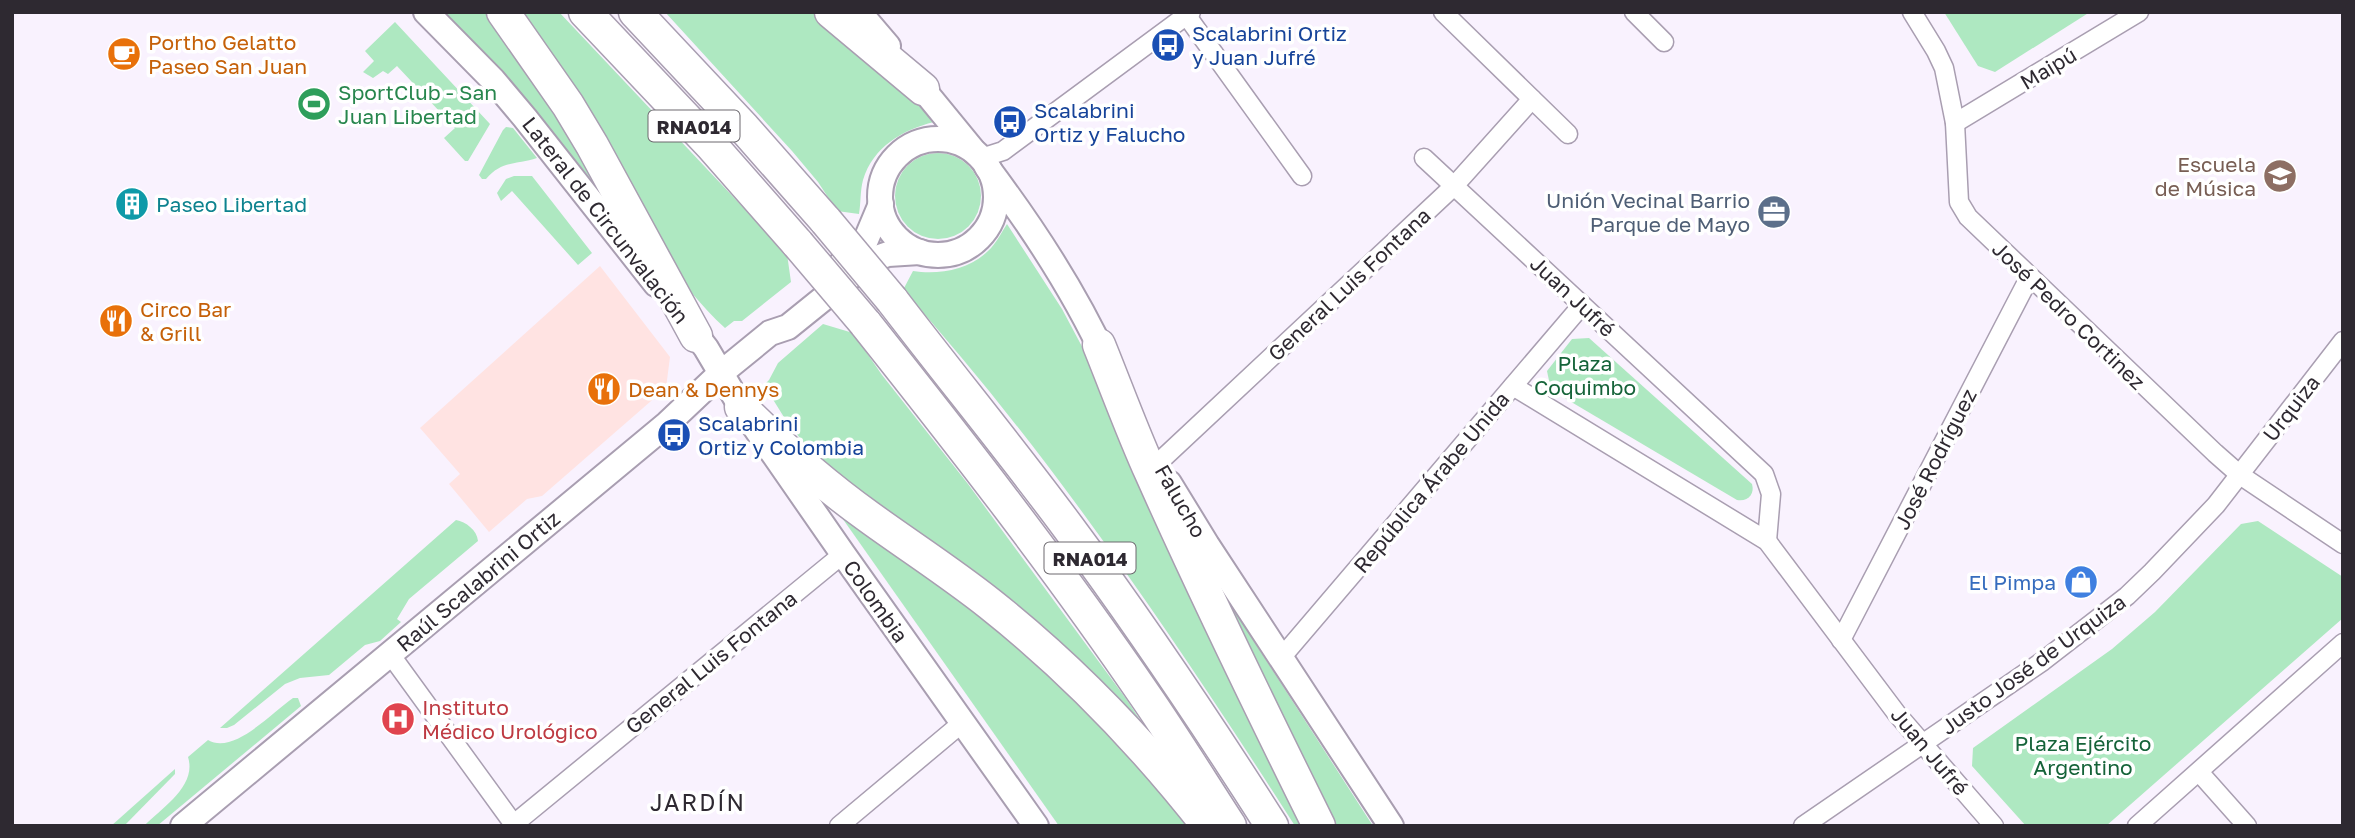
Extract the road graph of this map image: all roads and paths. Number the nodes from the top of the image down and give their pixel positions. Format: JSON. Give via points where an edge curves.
{"nodes":[{"id":1,"x":426,"y":12,"type":"edge"},
{"id":2,"x":503,"y":12,"type":"edge"},
{"id":3,"x":585,"y":12,"type":"edge"},
{"id":4,"x":635,"y":12,"type":"edge"},
{"id":5,"x":831,"y":12,"type":"edge"},
{"id":6,"x":859,"y":12,"type":"edge"},
{"id":7,"x":1443,"y":12,"type":"edge"},
{"id":8,"x":1634,"y":12,"type":"edge"},
{"id":9,"x":1912,"y":12,"type":"edge"},
{"id":10,"x":2139,"y":12,"type":"edge"},
{"id":11,"x":1187,"y":13,"type":"edge"},
{"id":12,"x":1664,"y":42,"type":"dead end"},
{"id":13,"x":923,"y":89,"type":"junction"},
{"id":14,"x":1532,"y":99,"type":"junction"},
{"id":15,"x":1955,"y":122,"type":"junction"},
{"id":16,"x":1568,"y":134,"type":"dead end"},
{"id":17,"x":1424,"y":158,"type":"dead end"},
{"id":18,"x":981,"y":159,"type":"junction"},
{"id":19,"x":1302,"y":176,"type":"dead end"},
{"id":20,"x":1454,"y":186,"type":"junction"},
{"id":21,"x":881,"y":204,"type":"junction"},
{"id":22,"x":920,"y":252,"type":"junction"},
{"id":23,"x":2029,"y":278,"type":"junction"},
{"id":24,"x":1582,"y":305,"type":"junction"},
{"id":25,"x":770,"y":333,"type":"junction"},
{"id":26,"x":696,"y":336,"type":"junction"},
{"id":27,"x":2343,"y":341,"type":"edge"},
{"id":28,"x":1099,"y":345,"type":"junction"},
{"id":29,"x":721,"y":373,"type":"junction"},
{"id":30,"x":1513,"y":386,"type":"junction"},
{"id":31,"x":741,"y":407,"type":"junction"},
{"id":32,"x":1158,"y":463,"type":"junction"},
{"id":33,"x":2240,"y":475,"type":"junction"},
{"id":34,"x":1767,"y":541,"type":"junction"},
{"id":35,"x":2343,"y":544,"type":"edge"},
{"id":36,"x":843,"y":554,"type":"junction"},
{"id":37,"x":1841,"y":640,"type":"junction"},
{"id":38,"x":2343,"y":643,"type":"edge"},
{"id":39,"x":390,"y":654,"type":"junction"},
{"id":40,"x":1281,"y":659,"type":"junction"},
{"id":41,"x":962,"y":723,"type":"junction"},
{"id":42,"x":1922,"y":744,"type":"junction"},
{"id":43,"x":2199,"y":772,"type":"junction"},
{"id":44,"x":515,"y":825,"type":"edge"},
{"id":45,"x":183,"y":826,"type":"edge"},
{"id":46,"x":839,"y":826,"type":"edge"},
{"id":47,"x":1036,"y":826,"type":"edge"},
{"id":48,"x":1208,"y":826,"type":"edge"},
{"id":49,"x":1230,"y":826,"type":"edge"},
{"id":50,"x":1272,"y":826,"type":"edge"},
{"id":51,"x":1318,"y":826,"type":"edge"},
{"id":52,"x":1391,"y":826,"type":"edge"},
{"id":53,"x":1803,"y":826,"type":"edge"},
{"id":54,"x":1994,"y":826,"type":"edge"},
{"id":55,"x":2137,"y":826,"type":"edge"},
{"id":56,"x":2247,"y":826,"type":"edge"}],
"edges":[{"from":1,"to":26,"type":"street","name":"Lateral de Circunvalación","via":[[525,118]]},
{"from":2,"to":26,"type":"highway","via":[[592,145]]},
{"from":3,"to":49,"type":"highway","number":"RNA014","bridge":true,"via":[[798,244],[957,438],[1152,706]]},
{"from":4,"to":50,"type":"highway","number":"RNA014","bridge":true,"via":[[826,221],[985,418],[1104,577]]},
{"from":5,"to":13,"type":"highway"},
{"from":6,"to":13,"type":"street","name":"Falucho"},
{"from":7,"to":14,"type":"street"},
{"from":8,"to":12,"type":"street"},
{"from":9,"to":15,"type":"street","name":"José Pedro Cortinez","via":[[1944,68]]},
{"from":10,"to":15,"type":"street","name":"Maipú"},
{"from":11,"to":18,"type":"street","via":[[1003,151]]},
{"from":11,"to":19,"type":"street"},
{"from":13,"to":18,"type":"street","name":"Falucho"},
{"from":14,"to":16,"type":"street"},
{"from":14,"to":20,"type":"street","name":"General Luis Fontana"},
{"from":15,"to":23,"type":"street","name":"José Pedro Cortinez","via":[[1959,202],[1968,217]]},
{"from":17,"to":20,"type":"street","name":"Juan Jufré"},
{"from":18,"to":21,"type":"street","via":[[960,143],[943,139],[910,146],[887,170]]},
{"from":18,"to":22,"type":"street","via":[[996,191],[985,232],[956,252]]},
{"from":18,"to":28,"type":"street","name":"Falucho","via":[[1051,257]]},
{"from":20,"to":24,"type":"street","name":"Juan Jufré"},
{"from":20,"to":32,"type":"street","name":"General Luis Fontana"},
{"from":21,"to":22,"type":"street","via":[[893,234]]},
{"from":21,"to":25,"type":"street","name":"Raúl Scalabrini Ortiz","via":[[861,247],[779,316]]},
{"from":22,"to":25,"type":"street","name":"Raúl Scalabrini Ortiz","via":[[871,260],[788,327]]},
{"from":23,"to":33,"type":"street","name":"José Pedro Cortinez"},
{"from":23,"to":37,"type":"street","name":"José Rodríguez"},
{"from":24,"to":30,"type":"street","name":"República Árabe Unida"},
{"from":24,"to":34,"type":"street","name":"Juan Jufré","via":[[1764,474],[1771,494]]},
{"from":25,"to":29,"type":"street","name":"Raúl Scalabrini Ortiz"},
{"from":26,"to":29,"type":"street","name":"Lateral de Circunvalación"},
{"from":27,"to":33,"type":"street","name":"Urquiza"},
{"from":28,"to":32,"type":"street","name":"Falucho"},
{"from":28,"to":51,"type":"highway","via":[[1184,546]]},
{"from":29,"to":31,"type":"street","name":"Colombia"},
{"from":29,"to":39,"type":"street","name":"Raúl Scalabrini Ortiz","via":[[667,424]]},
{"from":30,"to":34,"type":"street","name":"Juan Jufré"},
{"from":30,"to":40,"type":"street","name":"República Árabe Unida"},
{"from":31,"to":36,"type":"street","name":"Colombia"},
{"from":31,"to":48,"type":"highway","via":[[828,486],[960,581],[1043,648],[1127,730]]},
{"from":32,"to":40,"type":"street","name":"Falucho"},
{"from":33,"to":35,"type":"street","name":"José Pedro Cortinez"},
{"from":33,"to":42,"type":"street","name":"Justo José de Urquiza","via":[[2127,596],[2043,661]]},
{"from":34,"to":37,"type":"street","name":"Juan Jufré"},
{"from":36,"to":41,"type":"street","name":"Colombia"},
{"from":36,"to":44,"type":"street","name":"General Luis Fontana"},
{"from":37,"to":42,"type":"street","name":"Juan Jufré"},
{"from":38,"to":43,"type":"street"},
{"from":39,"to":44,"type":"street"},
{"from":39,"to":45,"type":"street","name":"Raúl Scalabrini Ortiz"},
{"from":40,"to":52,"type":"street","name":"Falucho"},
{"from":41,"to":46,"type":"street"},
{"from":41,"to":47,"type":"street","name":"Colombia"},
{"from":42,"to":53,"type":"street","name":"Justo José de Urquiza"},
{"from":42,"to":54,"type":"street","name":"Juan Jufré"},
{"from":43,"to":55,"type":"street"},
{"from":43,"to":56,"type":"street"}]}
